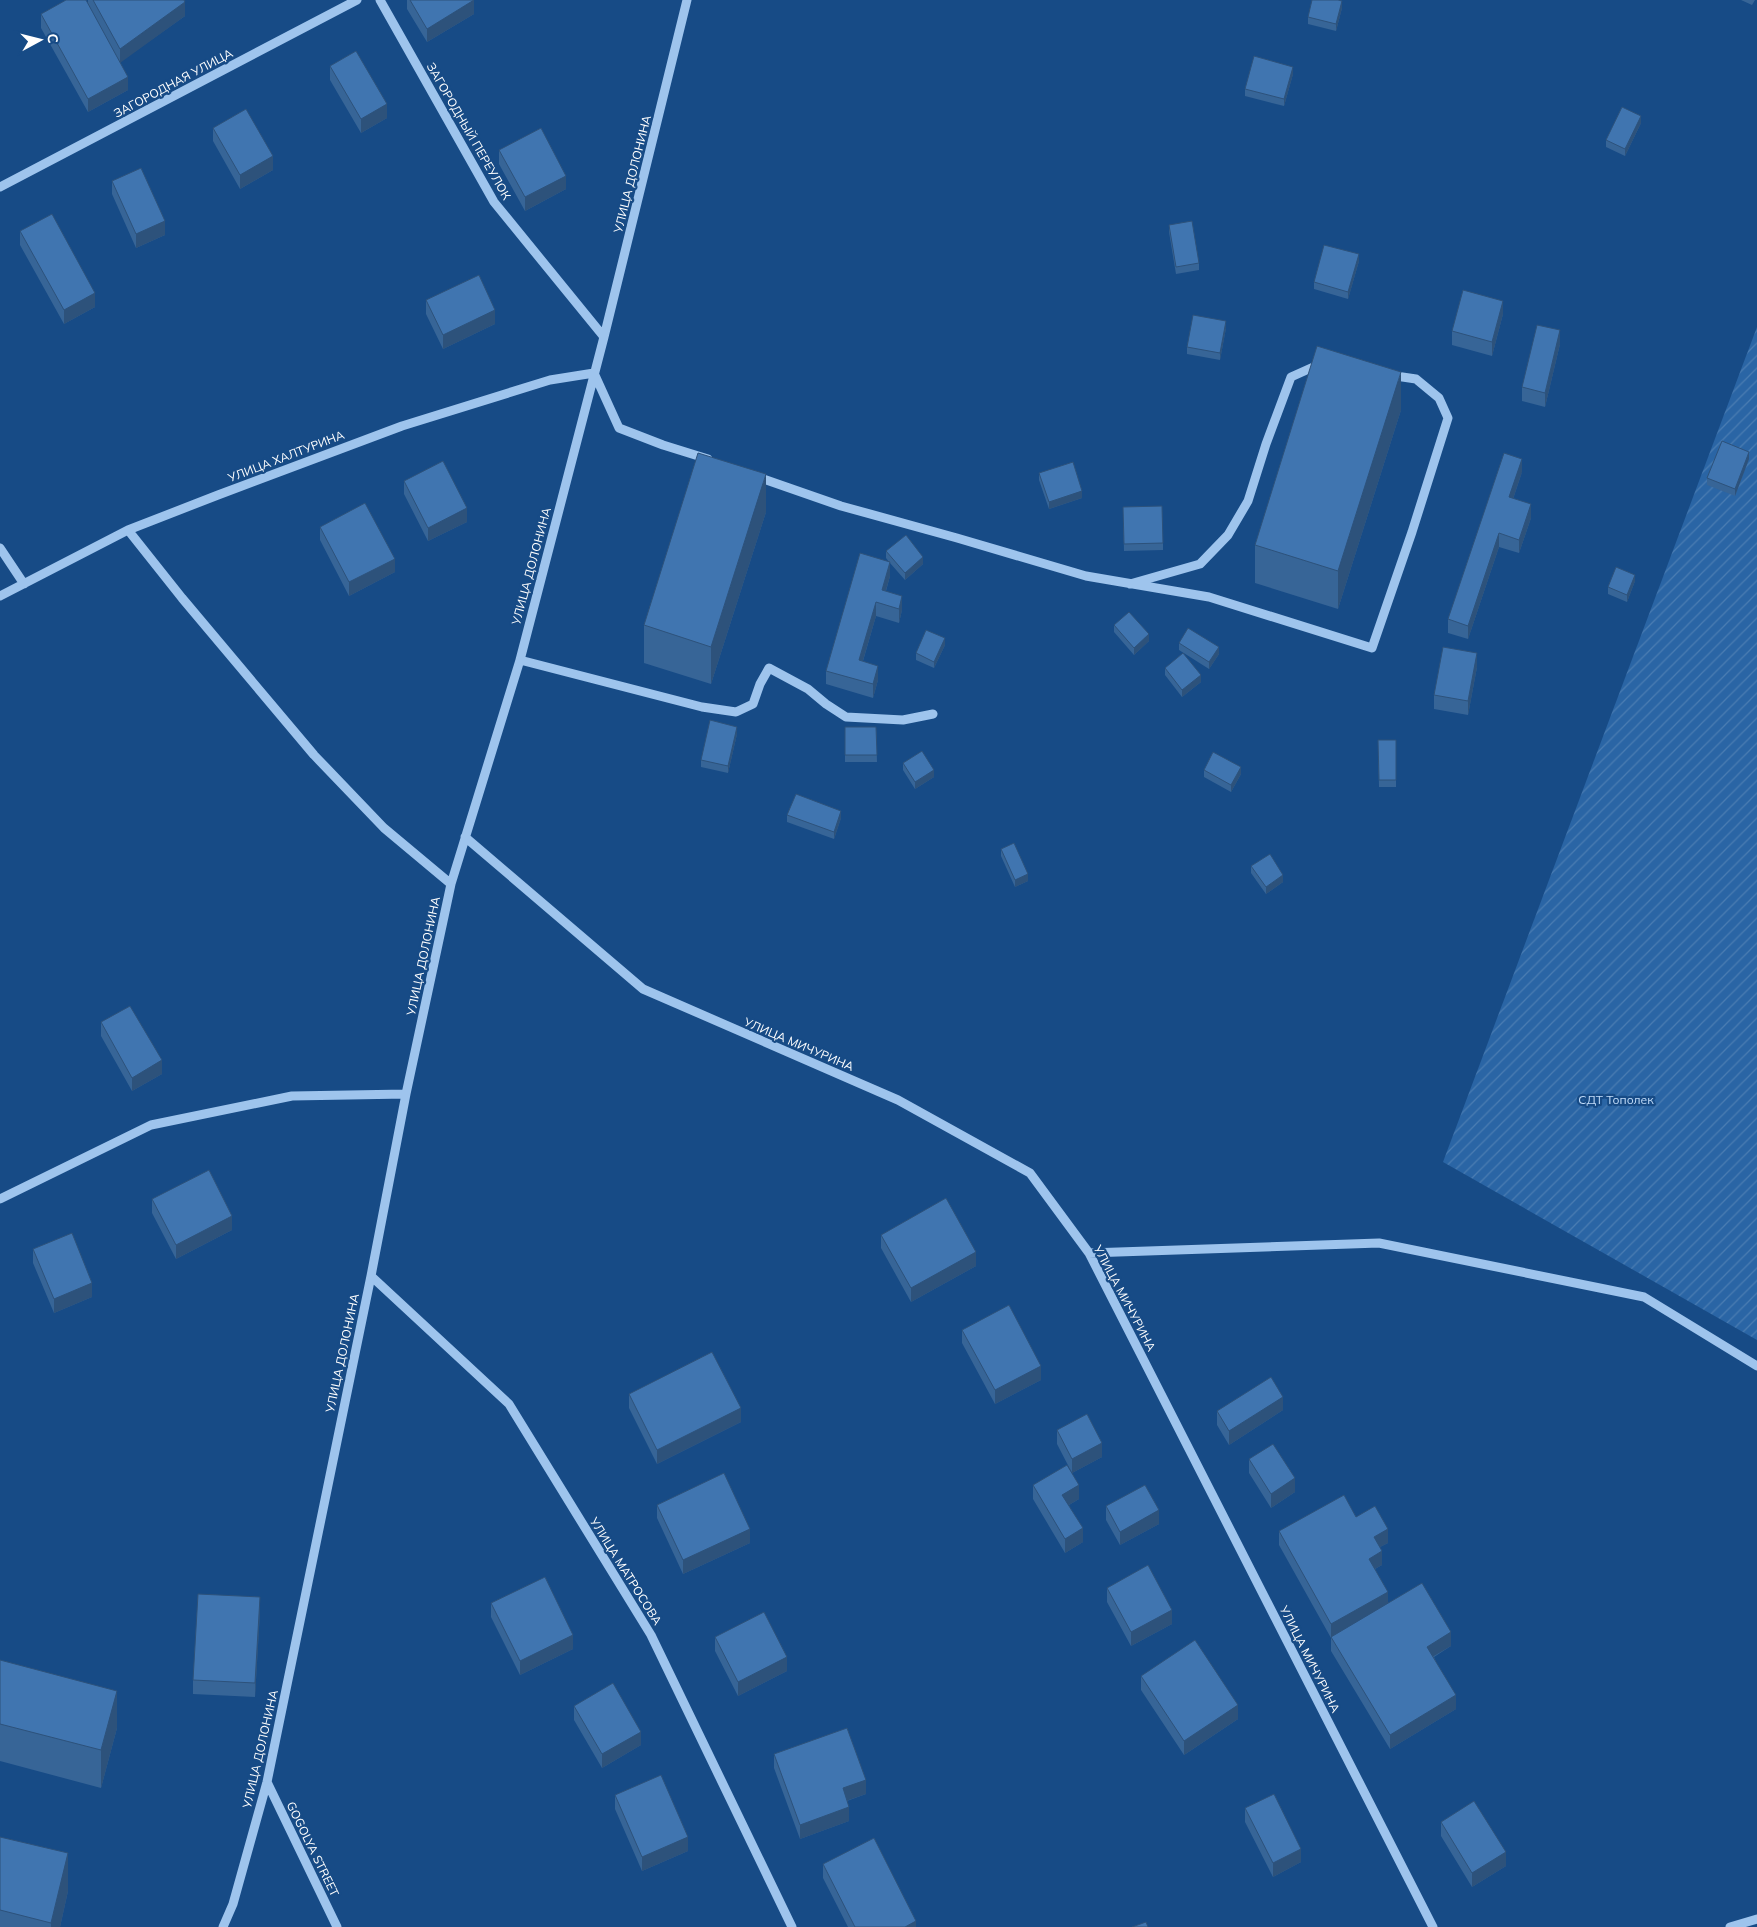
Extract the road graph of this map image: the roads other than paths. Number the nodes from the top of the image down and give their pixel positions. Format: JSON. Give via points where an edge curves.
{"nodes":[{"id":1,"x":357,"y":0,"type":"edge"},
{"id":2,"x":380,"y":0,"type":"edge"},
{"id":3,"x":687,"y":0,"type":"edge"},
{"id":4,"x":0,"y":187,"type":"edge"},
{"id":5,"x":604,"y":337,"type":"junction"},
{"id":6,"x":1330,"y":364,"type":"edge"},
{"id":7,"x":594,"y":372,"type":"junction"},
{"id":8,"x":1382,"y":373,"type":"edge"},
{"id":9,"x":715,"y":461,"type":"edge"},
{"id":10,"x":747,"y":473,"type":"edge"},
{"id":11,"x":128,"y":530,"type":"junction"},
{"id":12,"x":0,"y":548,"type":"edge"},
{"id":13,"x":24,"y":584,"type":"junction"},
{"id":14,"x":1130,"y":584,"type":"junction"},
{"id":15,"x":0,"y":596,"type":"edge"},
{"id":16,"x":520,"y":660,"type":"junction"},
{"id":17,"x":933,"y":714,"type":"dead end"},
{"id":18,"x":465,"y":837,"type":"junction"},
{"id":19,"x":451,"y":884,"type":"junction"},
{"id":20,"x":406,"y":1094,"type":"junction"},
{"id":21,"x":0,"y":1198,"type":"edge"},
{"id":22,"x":1089,"y":1253,"type":"junction"},
{"id":23,"x":371,"y":1276,"type":"junction"},
{"id":24,"x":1757,"y":1366,"type":"edge"},
{"id":25,"x":267,"y":1782,"type":"junction"},
{"id":26,"x":1757,"y":1919,"type":"edge"},
{"id":27,"x":223,"y":1927,"type":"edge"},
{"id":28,"x":337,"y":1927,"type":"edge"},
{"id":29,"x":792,"y":1927,"type":"edge"},
{"id":30,"x":1433,"y":1927,"type":"edge"},
{"id":31,"x":1730,"y":1927,"type":"edge"}],
"edges":[{"from":1,"to":4,"type":"street","name":"ЗАГОРОДНАЯ УЛИЦА"},
{"from":2,"to":5,"type":"street","name":"ЗАГОРОДНЫЙ ПЕРЕУЛОК","via":[[494,202]]},
{"from":3,"to":5,"type":"street","name":"УЛИЦА ДОЛОНИНА"},
{"from":5,"to":7,"type":"street","name":"УЛИЦА ДОЛОНИНА"},
{"from":6,"to":14,"type":"street","via":[[1320,364],[1291,377],[1248,501],[1228,535],[1200,564]]},
{"from":7,"to":9,"type":"street","via":[[618,428]]},
{"from":7,"to":11,"type":"street","name":"УЛИЦА ХАЛТУРИНА","via":[[550,380],[402,426]]},
{"from":7,"to":16,"type":"street","name":"УЛИЦА ДОЛОНИНА"},
{"from":8,"to":14,"type":"street","via":[[1416,379],[1439,398],[1448,418],[1372,648],[1208,598]]},
{"from":10,"to":14,"type":"street","via":[[841,506],[1086,576]]},
{"from":11,"to":13,"type":"street","name":"УЛИЦА ХАЛТУРИНА"},
{"from":11,"to":19,"type":"street","via":[[314,754],[384,828]]},
{"from":12,"to":13,"type":"street"},
{"from":13,"to":15,"type":"street","name":"УЛИЦА ХАЛТУРИНА"},
{"from":16,"to":17,"type":"street","via":[[702,707],[736,712],[753,704],[769,668],[808,689],[846,717],[903,720]]},
{"from":16,"to":18,"type":"street","name":"УЛИЦА ДОЛОНИНА"},
{"from":18,"to":19,"type":"street","name":"УЛИЦА ДОЛОНИНА"},
{"from":18,"to":22,"type":"street","name":"УЛИЦА МИЧУРИНА","via":[[643,990],[898,1100],[1030,1173]]},
{"from":19,"to":20,"type":"street","name":"УЛИЦА ДОЛОНИНА"},
{"from":20,"to":21,"type":"street","via":[[292,1096],[151,1124]]},
{"from":20,"to":23,"type":"street","name":"УЛИЦА ДОЛОНИНА"},
{"from":22,"to":24,"type":"street","via":[[1379,1243],[1644,1297]]},
{"from":22,"to":30,"type":"street","name":"УЛИЦА МИЧУРИНА"},
{"from":23,"to":25,"type":"street","name":"УЛИЦА ДОЛОНИНА"},
{"from":23,"to":29,"type":"street","name":"УЛИЦА МАТРОСОВА","via":[[510,1404],[651,1635]]},
{"from":25,"to":27,"type":"street","name":"УЛИЦА ДОЛОНИНА","via":[[233,1904]]},
{"from":25,"to":28,"type":"street","name":"GOGOLYA STREET"},
{"from":26,"to":31,"type":"street"}]}
